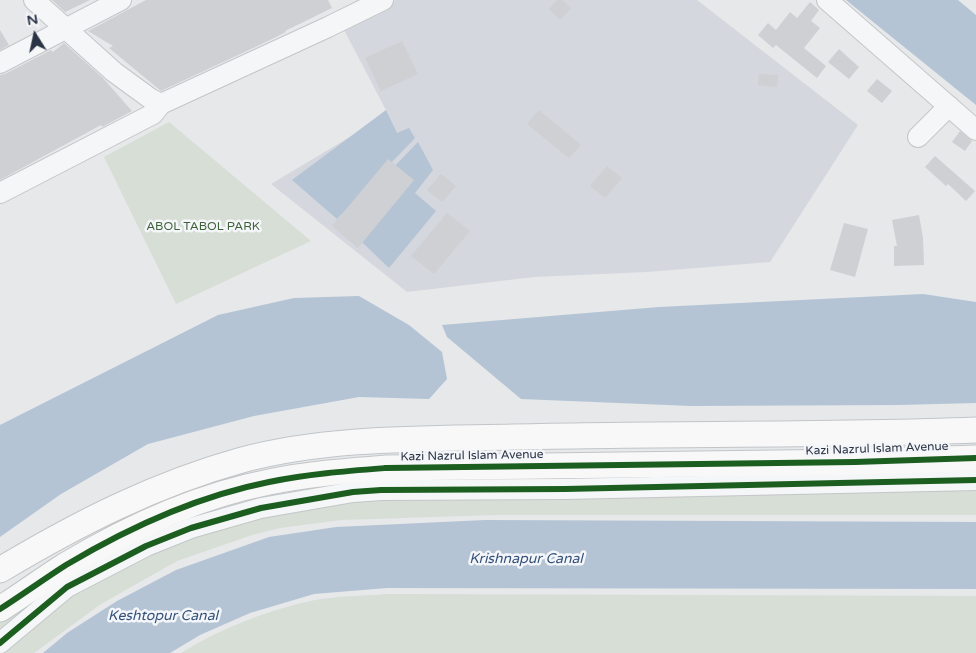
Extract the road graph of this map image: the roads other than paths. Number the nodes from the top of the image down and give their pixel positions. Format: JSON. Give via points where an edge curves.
{"nodes":[{"id":1,"x":34,"y":0,"type":"edge"},
{"id":2,"x":121,"y":0,"type":"edge"},
{"id":3,"x":383,"y":0,"type":"edge"},
{"id":4,"x":827,"y":0,"type":"edge"},
{"id":5,"x":66,"y":28,"type":"junction"},
{"id":6,"x":0,"y":63,"type":"edge"},
{"id":7,"x":161,"y":104,"type":"junction"},
{"id":8,"x":949,"y":106,"type":"junction"},
{"id":9,"x":976,"y":130,"type":"edge"},
{"id":10,"x":918,"y":137,"type":"dead end"},
{"id":11,"x":0,"y":193,"type":"edge"},
{"id":12,"x":976,"y":430,"type":"edge"},
{"id":13,"x":976,"y":458,"type":"edge"},
{"id":14,"x":976,"y":480,"type":"edge"},
{"id":15,"x":0,"y":570,"type":"edge"},
{"id":16,"x":2,"y":611,"type":"edge"},
{"id":17,"x":0,"y":643,"type":"edge"}],
"edges":[{"from":1,"to":5,"type":"street"},
{"from":2,"to":5,"type":"street"},
{"from":3,"to":7,"type":"street"},
{"from":4,"to":8,"type":"street"},
{"from":5,"to":6,"type":"street"},
{"from":5,"to":7,"type":"street","via":[[114,72],[150,100]]},
{"from":7,"to":11,"type":"street","via":[[153,114]]},
{"from":8,"to":9,"type":"street"},
{"from":8,"to":10,"type":"street"},
{"from":12,"to":15,"type":"main road","name":"Kazi Nazrul Islam Avenue","via":[[438,439],[320,446],[245,460],[162,486],[106,511]]},
{"from":13,"to":16,"type":"main road","name":"Kazi Nazrul Islam Avenue","via":[[386,468],[322,473],[269,482],[170,513],[66,565]]},
{"from":14,"to":17,"type":"street","via":[[381,490],[295,501],[192,528],[146,546],[67,587]]}]}
